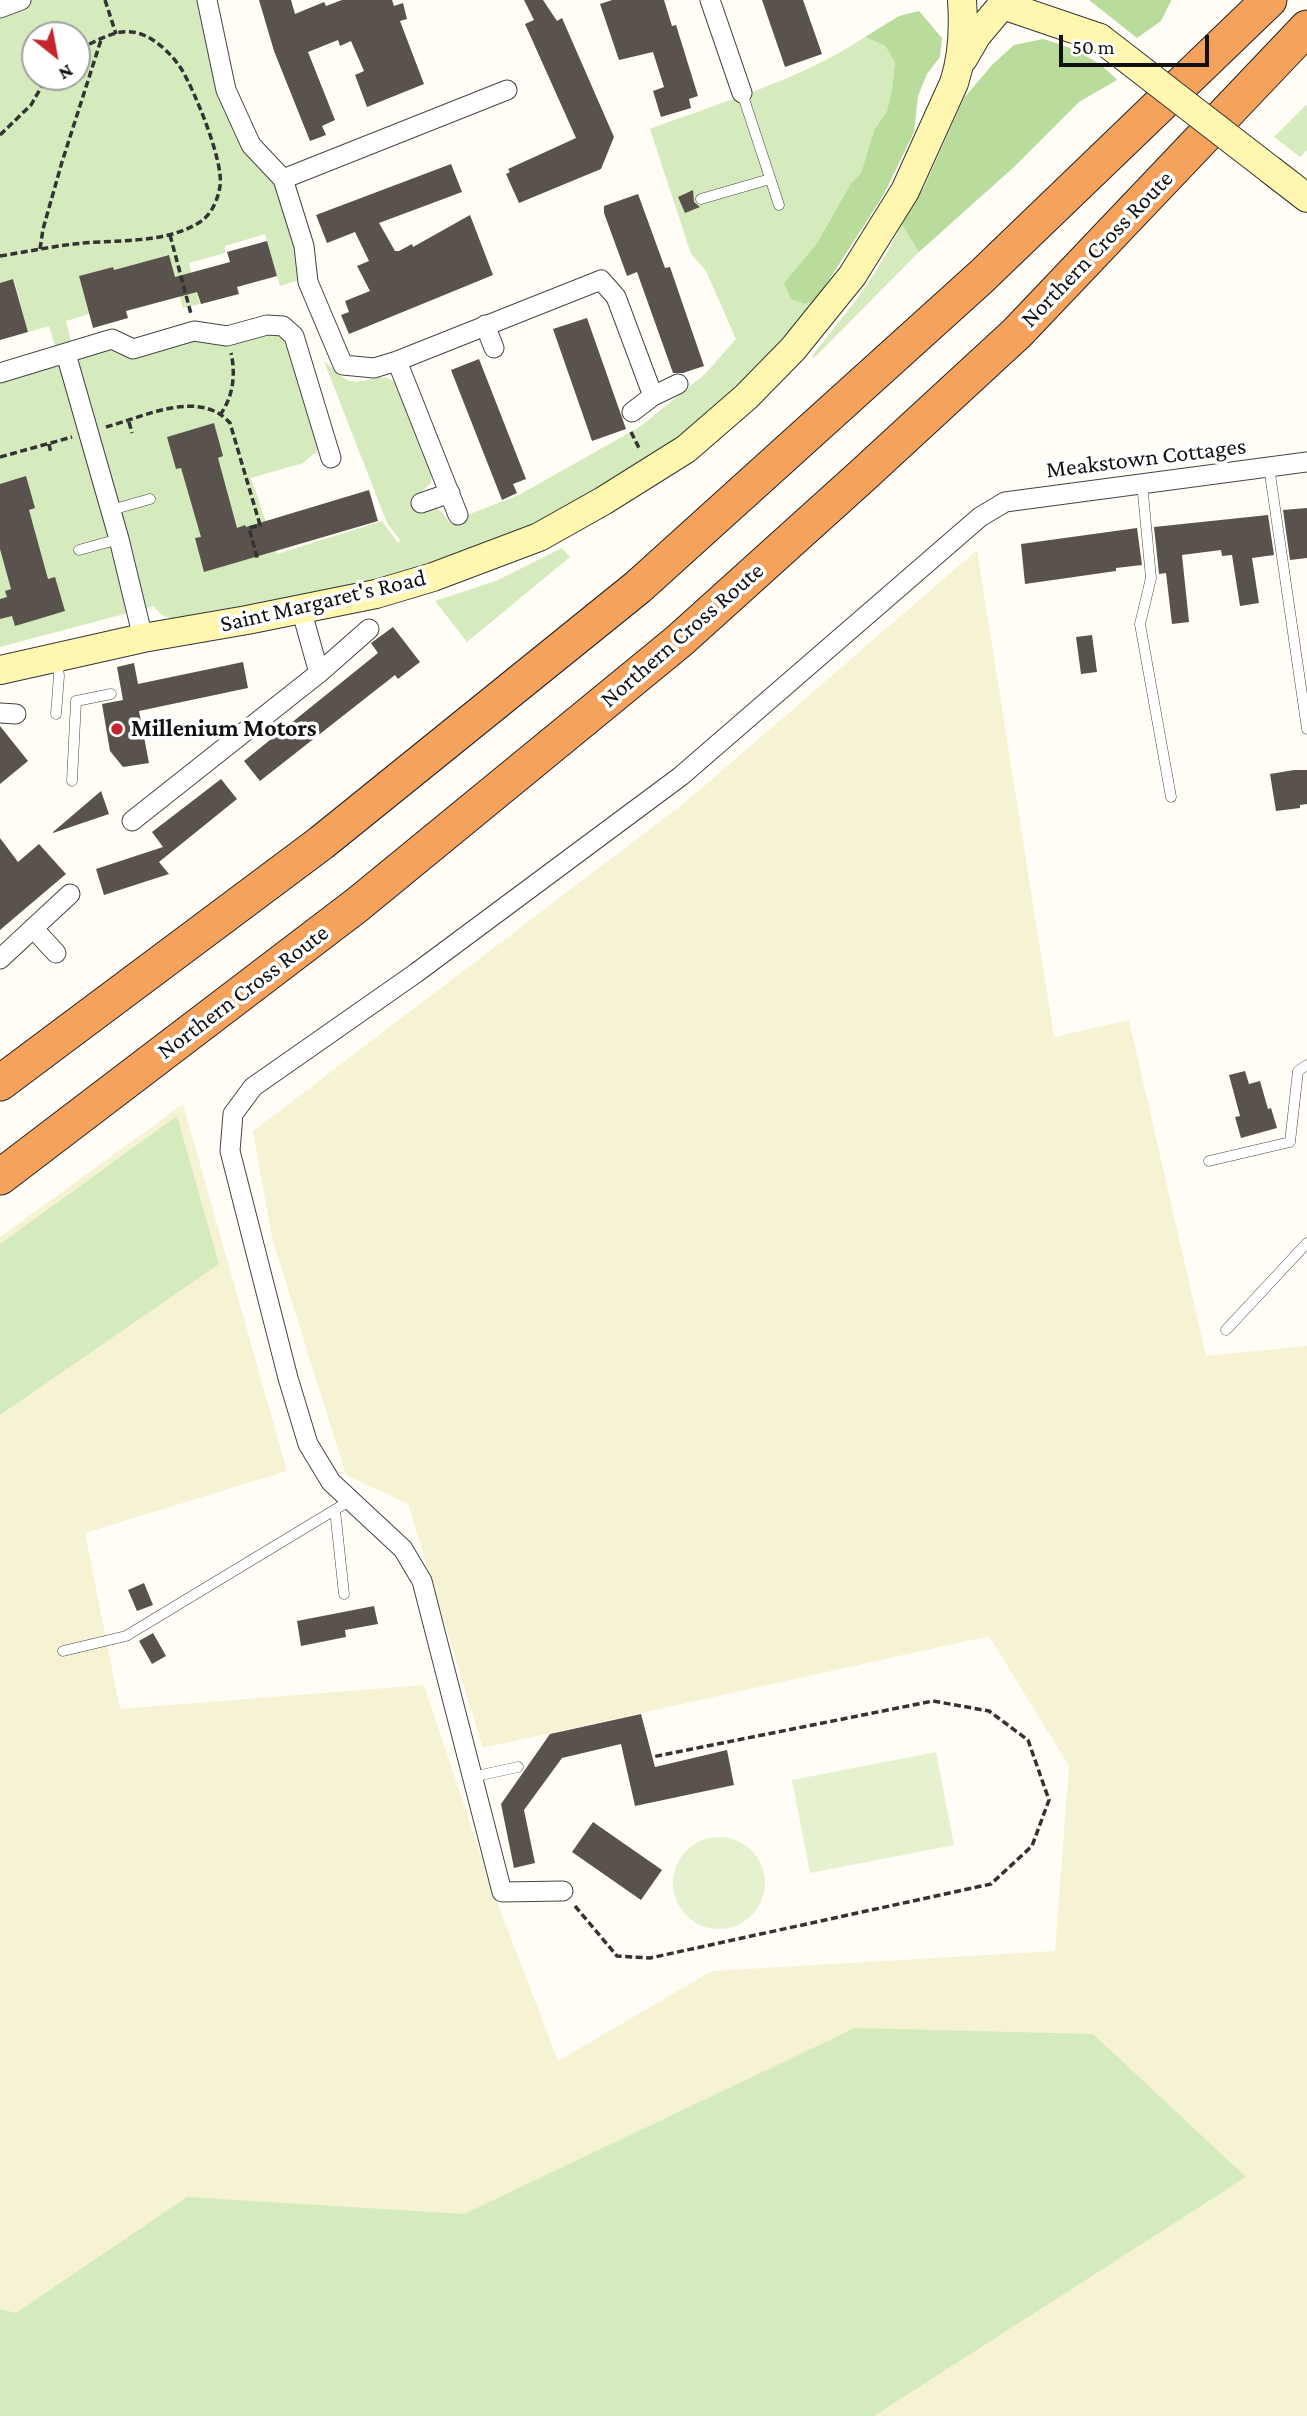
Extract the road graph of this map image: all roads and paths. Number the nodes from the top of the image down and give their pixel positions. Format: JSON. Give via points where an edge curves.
{"nodes":[{"id":1,"x":21,"y":0,"type":"edge"},
{"id":2,"x":105,"y":0,"type":"edge"},
{"id":3,"x":207,"y":0,"type":"edge"},
{"id":4,"x":710,"y":0,"type":"edge"},
{"id":5,"x":963,"y":0,"type":"edge"},
{"id":6,"x":1054,"y":0,"type":"edge"},
{"id":7,"x":1269,"y":0,"type":"edge"},
{"id":8,"x":1005,"y":5,"type":"edge"},
{"id":9,"x":0,"y":8,"type":"edge"},
{"id":10,"x":1307,"y":28,"type":"edge"},
{"id":11,"x":116,"y":34,"type":"junction"},
{"id":12,"x":1100,"y":38,"type":"junction"},
{"id":13,"x":101,"y":40,"type":"junction"},
{"id":14,"x":91,"y":44,"type":"edge"},
{"id":15,"x":960,"y":64,"type":"junction"},
{"id":16,"x":507,"y":90,"type":"dead end"},
{"id":17,"x":39,"y":91,"type":"edge"},
{"id":18,"x":743,"y":93,"type":"joint"},
{"id":19,"x":0,"y":135,"type":"edge"},
{"id":20,"x":284,"y":179,"type":"junction"},
{"id":21,"x":771,"y":179,"type":"junction"},
{"id":22,"x":1307,"y":198,"type":"edge"},
{"id":23,"x":701,"y":199,"type":"dead end"},
{"id":24,"x":779,"y":205,"type":"dead end"},
{"id":25,"x":170,"y":235,"type":"junction"},
{"id":26,"x":40,"y":249,"type":"junction"},
{"id":27,"x":0,"y":256,"type":"edge"},
{"id":28,"x":485,"y":326,"type":"junction"},
{"id":29,"x":194,"y":331,"type":"junction"},
{"id":30,"x":227,"y":336,"type":"junction"},
{"id":31,"x":494,"y":348,"type":"dead end"},
{"id":32,"x":66,"y":354,"type":"junction"},
{"id":33,"x":397,"y":362,"type":"junction"},
{"id":34,"x":0,"y":373,"type":"edge"},
{"id":35,"x":678,"y":384,"type":"dead end"},
{"id":36,"x":653,"y":396,"type":"junction"},
{"id":37,"x":632,"y":412,"type":"joint"},
{"id":38,"x":220,"y":415,"type":"junction"},
{"id":39,"x":128,"y":421,"type":"junction"},
{"id":40,"x":88,"y":432,"type":"junction"},
{"id":41,"x":132,"y":433,"type":"dead end"},
{"id":42,"x":49,"y":444,"type":"junction"},
{"id":43,"x":51,"y":454,"type":"dead end"},
{"id":44,"x":0,"y":457,"type":"edge"},
{"id":45,"x":331,"y":457,"type":"dead end"},
{"id":46,"x":644,"y":458,"type":"dead end"},
{"id":47,"x":1307,"y":462,"type":"edge"},
{"id":48,"x":1269,"y":467,"type":"junction"},
{"id":49,"x":1142,"y":483,"type":"junction"},
{"id":50,"x":450,"y":493,"type":"junction"},
{"id":51,"x":150,"y":499,"type":"dead end"},
{"id":52,"x":421,"y":503,"type":"dead end"},
{"id":53,"x":111,"y":510,"type":"junction"},
{"id":54,"x":458,"y":514,"type":"dead end"},
{"id":55,"x":119,"y":539,"type":"junction"},
{"id":56,"x":79,"y":550,"type":"dead end"},
{"id":57,"x":258,"y":561,"type":"dead end"},
{"id":58,"x":301,"y":610,"type":"junction"},
{"id":59,"x":369,"y":629,"type":"dead end"},
{"id":60,"x":143,"y":638,"type":"junction"},
{"id":61,"x":56,"y":657,"type":"junction"},
{"id":62,"x":0,"y":670,"type":"edge"},
{"id":63,"x":319,"y":673,"type":"junction"},
{"id":64,"x":58,"y":690,"type":"junction"},
{"id":65,"x":111,"y":694,"type":"dead end"},
{"id":66,"x":76,"y":701,"type":"junction"},
{"id":67,"x":56,"y":714,"type":"dead end"},
{"id":68,"x":1307,"y":729,"type":"edge"},
{"id":69,"x":72,"y":781,"type":"dead end"},
{"id":70,"x":1171,"y":797,"type":"dead end"},
{"id":71,"x":132,"y":821,"type":"dead end"},
{"id":72,"x":70,"y":894,"type":"dead end"},
{"id":73,"x":33,"y":928,"type":"junction"},
{"id":74,"x":56,"y":953,"type":"dead end"},
{"id":75,"x":0,"y":959,"type":"edge"},
{"id":76,"x":1307,"y":1065,"type":"edge"},
{"id":77,"x":0,"y":1083,"type":"edge"},
{"id":78,"x":1209,"y":1161,"type":"dead end"},
{"id":79,"x":0,"y":1177,"type":"edge"},
{"id":80,"x":1307,"y":1242,"type":"edge"},
{"id":81,"x":1226,"y":1330,"type":"dead end"},
{"id":82,"x":344,"y":1505,"type":"junction"},
{"id":83,"x":344,"y":1594,"type":"dead end"},
{"id":84,"x":63,"y":1651,"type":"dead end"},
{"id":85,"x":652,"y":1757,"type":"dead end"},
{"id":86,"x":518,"y":1766,"type":"dead end"},
{"id":87,"x":472,"y":1777,"type":"junction"},
{"id":88,"x":563,"y":1891,"type":"joint"}],
"edges":[{"from":1,"to":9,"type":"street"},
{"from":2,"to":11,"type":"path"},
{"from":3,"to":20,"type":"street","via":[[226,90],[251,145]]},
{"from":4,"to":18,"type":"street"},
{"from":5,"to":8,"type":"main road","via":[[978,9]]},
{"from":5,"to":15,"type":"main road","name":"Saint Margaret's Road"},
{"from":6,"to":12,"type":"main road"},
{"from":7,"to":77,"type":"highway","via":[[981,277],[638,587],[321,843]]},
{"from":8,"to":12,"type":"main road"},
{"from":8,"to":15,"type":"main road","name":"Saint Margaret's Road"},
{"from":10,"to":79,"type":"highway","name":"Northern Cross Route","via":[[1017,333],[679,641],[357,905]]},
{"from":11,"to":13,"type":"path"},
{"from":11,"to":25,"type":"path","via":[[135,32],[168,53],[182,70],[213,144],[220,188],[212,212]]},
{"from":12,"to":22,"type":"main road","bridge":true},
{"from":13,"to":14,"type":"path"},
{"from":13,"to":26,"type":"path"},
{"from":15,"to":58,"type":"main road","name":"Saint Margaret's Road","via":[[905,191],[852,276],[793,349],[686,449],[539,537],[433,577]]},
{"from":16,"to":20,"type":"street"},
{"from":17,"to":19,"type":"path"},
{"from":18,"to":21,"type":"lane"},
{"from":20,"to":33,"type":"street","via":[[304,246],[307,282],[343,365],[373,368]]},
{"from":21,"to":23,"type":"lane"},
{"from":21,"to":24,"type":"lane"},
{"from":25,"to":26,"type":"path"},
{"from":25,"to":29,"type":"path"},
{"from":26,"to":27,"type":"path"},
{"from":28,"to":31,"type":"street"},
{"from":28,"to":33,"type":"street"},
{"from":28,"to":36,"type":"street","via":[[601,280],[616,297]]},
{"from":29,"to":30,"type":"street"},
{"from":29,"to":32,"type":"street","via":[[133,349],[112,339]]},
{"from":30,"to":38,"type":"path","via":[[234,377]]},
{"from":30,"to":45,"type":"street","via":[[267,325],[283,326],[294,336]]},
{"from":32,"to":34,"type":"street"},
{"from":32,"to":40,"type":"street"},
{"from":33,"to":50,"type":"street"},
{"from":35,"to":36,"type":"street"},
{"from":36,"to":37,"type":"street"},
{"from":37,"to":46,"type":"path","via":[[626,417]]},
{"from":38,"to":39,"type":"path","via":[[189,405]]},
{"from":38,"to":57,"type":"path","via":[[230,423],[260,525],[248,528]]},
{"from":39,"to":40,"type":"path"},
{"from":39,"to":41,"type":"path"},
{"from":40,"to":42,"type":"path"},
{"from":40,"to":53,"type":"street"},
{"from":42,"to":43,"type":"path"},
{"from":42,"to":44,"type":"path"},
{"from":47,"to":48,"type":"street","name":"Meakstown Cottages"},
{"from":48,"to":49,"type":"street","name":"Meakstown Cottages"},
{"from":48,"to":68,"type":"lane"},
{"from":49,"to":70,"type":"lane","via":[[1151,578],[1140,624]]},
{"from":49,"to":82,"type":"street","name":"Meakstown Cottages","via":[[1005,502],[980,517],[681,776],[253,1087],[233,1114],[230,1151],[308,1444]]},
{"from":50,"to":52,"type":"street"},
{"from":50,"to":54,"type":"street"},
{"from":51,"to":53,"type":"lane"},
{"from":53,"to":55,"type":"street"},
{"from":55,"to":56,"type":"lane"},
{"from":55,"to":60,"type":"street"},
{"from":58,"to":60,"type":"main road","name":"Saint Margaret's Road"},
{"from":58,"to":63,"type":"street"},
{"from":59,"to":63,"type":"street"},
{"from":60,"to":61,"type":"main road","name":"Saint Margaret's Road"},
{"from":61,"to":62,"type":"main road","name":"Saint Margaret's Road"},
{"from":61,"to":64,"type":"lane"},
{"from":63,"to":71,"type":"street"},
{"from":64,"to":66,"type":"lane"},
{"from":64,"to":67,"type":"lane"},
{"from":65,"to":66,"type":"lane"},
{"from":66,"to":69,"type":"lane"},
{"from":72,"to":73,"type":"street"},
{"from":73,"to":74,"type":"street"},
{"from":73,"to":75,"type":"street"},
{"from":76,"to":78,"type":"lane","via":[[1298,1071],[1290,1142]]},
{"from":80,"to":81,"type":"lane"},
{"from":82,"to":83,"type":"lane"},
{"from":82,"to":84,"type":"lane","via":[[126,1636]]},
{"from":82,"to":87,"type":"street","via":[[403,1549],[422,1581]]},
{"from":85,"to":88,"type":"path","via":[[933,1701],[989,1711],[1028,1740],[1049,1800],[1032,1846],[991,1884],[650,1958],[617,1956]]},
{"from":86,"to":87,"type":"lane"},
{"from":87,"to":88,"type":"street","via":[[502,1892]]}]}
